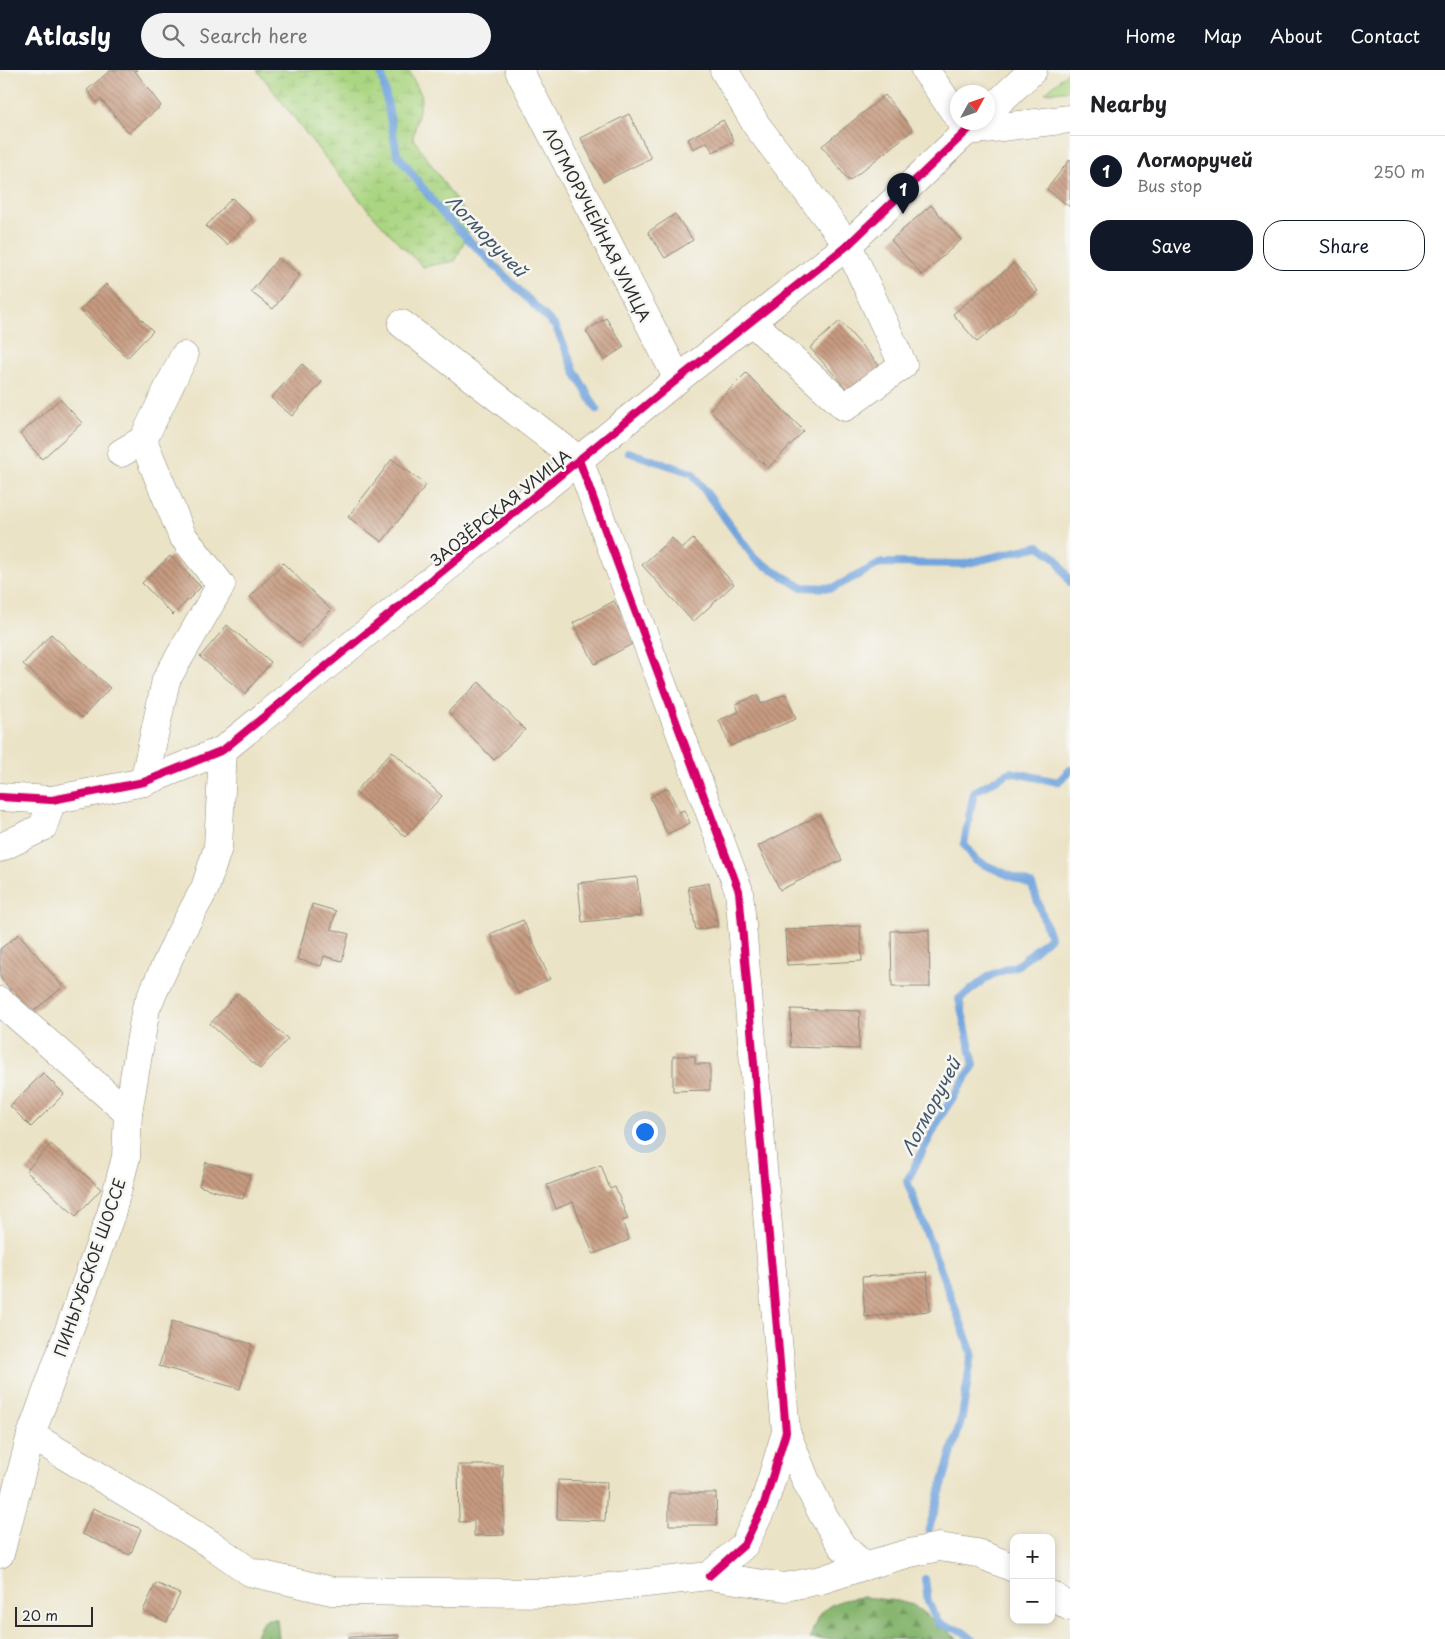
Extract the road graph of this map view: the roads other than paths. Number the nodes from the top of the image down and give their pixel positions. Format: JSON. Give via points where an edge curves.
{"nodes":[{"id":1,"x":519,"y":70,"type":"edge"},
{"id":2,"x":724,"y":70,"type":"edge"},
{"id":3,"x":925,"y":70,"type":"edge"},
{"id":4,"x":1033,"y":70,"type":"edge"},
{"id":5,"x":950,"y":102,"type":"edge"},
{"id":6,"x":995,"y":105,"type":"edge"},
{"id":7,"x":1070,"y":119,"type":"edge"},
{"id":8,"x":995,"y":122,"type":"edge"},
{"id":9,"x":959,"y":130,"type":"edge"},
{"id":10,"x":848,"y":245,"type":"junction"},
{"id":11,"x":751,"y":321,"type":"junction"},
{"id":12,"x":402,"y":324,"type":"dead end"},
{"id":13,"x":184,"y":356,"type":"dead end"},
{"id":14,"x":678,"y":379,"type":"junction"},
{"id":15,"x":579,"y":460,"type":"junction"},
{"id":16,"x":223,"y":750,"type":"junction"},
{"id":17,"x":144,"y":782,"type":"junction"},
{"id":18,"x":0,"y":797,"type":"edge"},
{"id":19,"x":52,"y":800,"type":"junction"},
{"id":20,"x":0,"y":848,"type":"edge"},
{"id":21,"x":0,"y":1001,"type":"edge"},
{"id":22,"x":128,"y":1113,"type":"junction"},
{"id":23,"x":786,"y":1432,"type":"junction"},
{"id":24,"x":30,"y":1435,"type":"junction"},
{"id":25,"x":0,"y":1554,"type":"edge"},
{"id":26,"x":864,"y":1566,"type":"junction"},
{"id":27,"x":1010,"y":1566,"type":"edge"},
{"id":28,"x":709,"y":1576,"type":"junction"},
{"id":29,"x":1055,"y":1598,"type":"edge"},
{"id":30,"x":1070,"y":1607,"type":"edge"}],
"edges":[{"from":1,"to":14,"type":"street","name":"ЛОГМОРУЧЕЙНАЯ УЛИЦА"},
{"from":2,"to":10,"type":"street","via":[[757,126]]},
{"from":3,"to":5,"type":"street"},
{"from":4,"to":6,"type":"street"},
{"from":7,"to":8,"type":"street"},
{"from":9,"to":10,"type":"street","name":"ЗАОЗЁРСКАЯ УЛИЦА"},
{"from":10,"to":11,"type":"street","name":"ЗАОЗЁРСКАЯ УЛИЦА"},
{"from":10,"to":11,"type":"street","via":[[903,364],[845,407]]},
{"from":11,"to":14,"type":"street","name":"ЗАОЗЁРСКАЯ УЛИЦА"},
{"from":12,"to":15,"type":"street"},
{"from":13,"to":17,"type":"street","via":[[132,446],[182,535],[221,586],[166,680]]},
{"from":14,"to":15,"type":"street","name":"ЗАОЗЁРСКАЯ УЛИЦА"},
{"from":15,"to":16,"type":"street","name":"ЗАОЗЁРСКАЯ УЛИЦА"},
{"from":15,"to":23,"type":"street","via":[[739,892]]},
{"from":16,"to":17,"type":"street","name":"ЗАОЗЁРСКАЯ УЛИЦА"},
{"from":16,"to":22,"type":"street","name":"ПИНЬГУБСКОЕ ШОССЕ","via":[[218,847],[205,888],[146,1008]]},
{"from":17,"to":19,"type":"street","name":"ЗАОЗЁРСКАЯ УЛИЦА"},
{"from":18,"to":19,"type":"street","name":"ЗАОЗЁРСКАЯ УЛИЦА"},
{"from":19,"to":20,"type":"street","via":[[43,827]]},
{"from":21,"to":22,"type":"street"},
{"from":22,"to":24,"type":"street","name":"ПИНЬГУБСКОЕ ШОССЕ","via":[[126,1157],[111,1214]]},
{"from":23,"to":26,"type":"street","via":[[823,1515],[842,1546]]},
{"from":23,"to":28,"type":"street","via":[[764,1504],[744,1545]]},
{"from":24,"to":25,"type":"street","name":"ПИНЬГУБСКОЕ ШОССЕ"},
{"from":24,"to":28,"type":"street","via":[[212,1545],[250,1572],[332,1591],[556,1593]]},
{"from":26,"to":27,"type":"street","via":[[939,1547],[977,1553]]},
{"from":26,"to":28,"type":"street","via":[[785,1587]]},
{"from":29,"to":30,"type":"street"}]}
